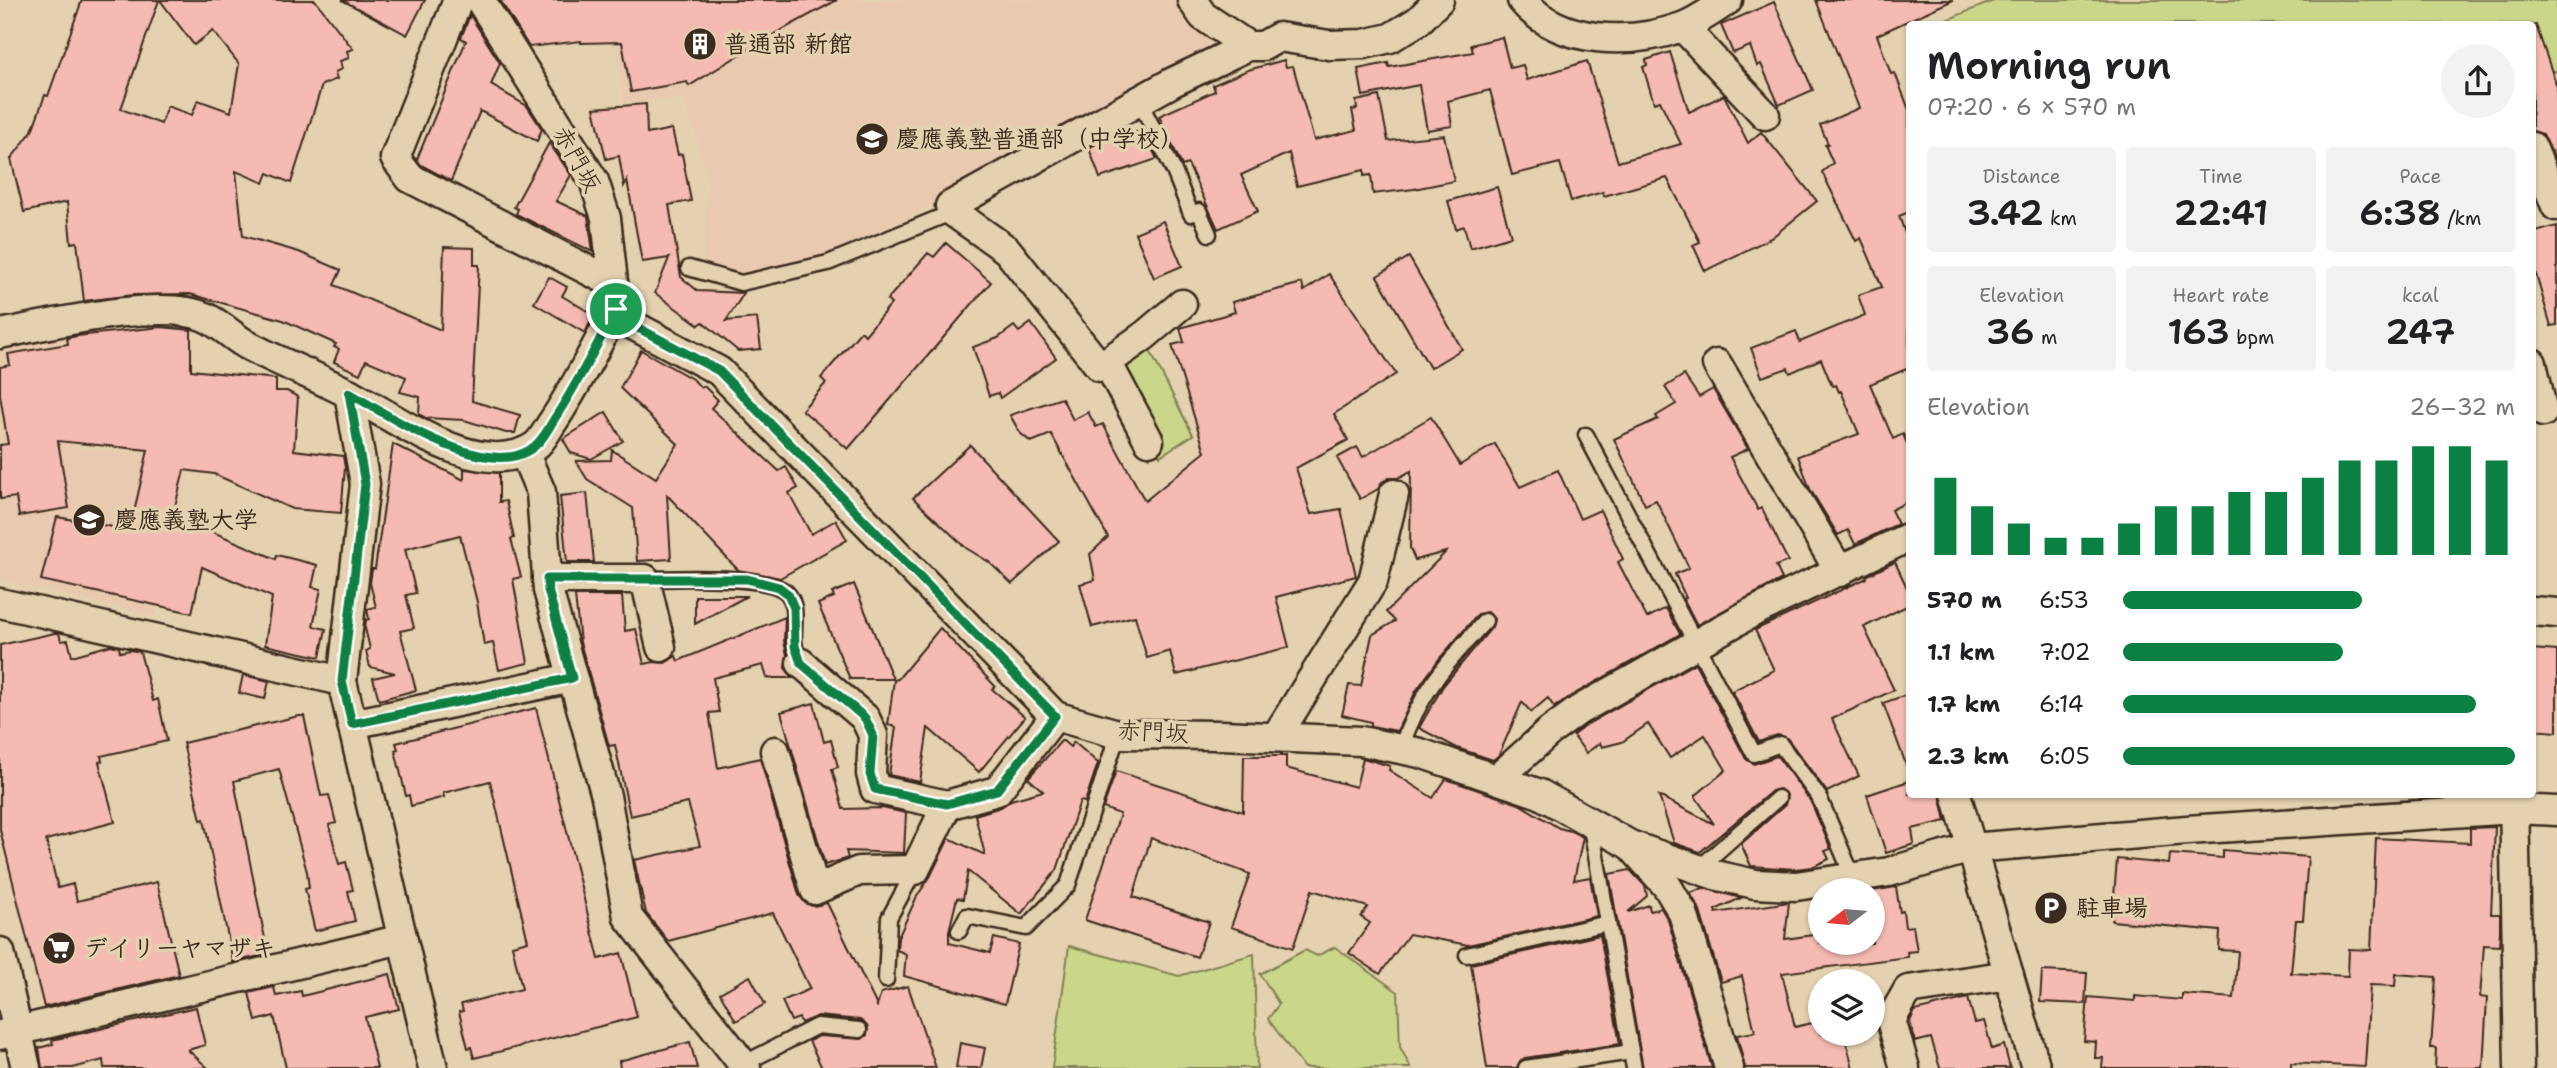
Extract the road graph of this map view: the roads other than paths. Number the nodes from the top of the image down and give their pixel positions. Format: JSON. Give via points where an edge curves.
{"nodes":[{"id":1,"x":458,"y":0,"type":"edge"},
{"id":2,"x":480,"y":0,"type":"edge"},
{"id":3,"x":1192,"y":0,"type":"edge"},
{"id":4,"x":1439,"y":0,"type":"edge"},
{"id":5,"x":1522,"y":0,"type":"edge"},
{"id":6,"x":1728,"y":0,"type":"edge"},
{"id":7,"x":1683,"y":26,"type":"junction"},
{"id":8,"x":1248,"y":46,"type":"junction"},
{"id":9,"x":1139,"y":100,"type":"junction"},
{"id":10,"x":1765,"y":115,"type":"dead end"},
{"id":11,"x":2536,"y":162,"type":"edge"},
{"id":12,"x":2548,"y":209,"type":"edge"},
{"id":13,"x":953,"y":212,"type":"junction"},
{"id":14,"x":1209,"y":234,"type":"dead end"},
{"id":15,"x":689,"y":268,"type":"dead end"},
{"id":16,"x":616,"y":286,"type":"junction"},
{"id":17,"x":1182,"y":304,"type":"dead end"},
{"id":18,"x":0,"y":334,"type":"edge"},
{"id":19,"x":1107,"y":362,"type":"junction"},
{"id":20,"x":1717,"y":364,"type":"dead end"},
{"id":21,"x":2536,"y":379,"type":"edge"},
{"id":22,"x":349,"y":393,"type":"junction"},
{"id":23,"x":2544,"y":412,"type":"edge"},
{"id":24,"x":1586,"y":435,"type":"dead end"},
{"id":25,"x":1149,"y":441,"type":"dead end"},
{"id":26,"x":524,"y":452,"type":"junction"},
{"id":27,"x":1394,"y":494,"type":"dead end"},
{"id":28,"x":1906,"y":539,"type":"edge"},
{"id":29,"x":1840,"y":572,"type":"junction"},
{"id":30,"x":547,"y":579,"type":"junction"},
{"id":31,"x":645,"y":579,"type":"junction"},
{"id":32,"x":0,"y":603,"type":"edge"},
{"id":33,"x":2536,"y":611,"type":"edge"},
{"id":34,"x":2557,"y":613,"type":"edge"},
{"id":35,"x":1485,"y":621,"type":"dead end"},
{"id":36,"x":1696,"y":645,"type":"junction"},
{"id":37,"x":661,"y":647,"type":"dead end"},
{"id":38,"x":801,"y":663,"type":"joint"},
{"id":39,"x":572,"y":678,"type":"junction"},
{"id":40,"x":342,"y":681,"type":"junction"},
{"id":41,"x":1055,"y":716,"type":"junction"},
{"id":42,"x":352,"y":724,"type":"junction"},
{"id":43,"x":1118,"y":734,"type":"junction"},
{"id":44,"x":1276,"y":737,"type":"junction"},
{"id":45,"x":1401,"y":749,"type":"junction"},
{"id":46,"x":775,"y":751,"type":"dead end"},
{"id":47,"x":1497,"y":778,"type":"junction"},
{"id":48,"x":1778,"y":798,"type":"dead end"},
{"id":49,"x":1957,"y":798,"type":"edge"},
{"id":50,"x":2514,"y":802,"type":"edge"},
{"id":51,"x":947,"y":804,"type":"junction"},
{"id":52,"x":2557,"y":811,"type":"edge"},
{"id":53,"x":1590,"y":821,"type":"junction"},
{"id":54,"x":1630,"y":845,"type":"junction"},
{"id":55,"x":1971,"y":848,"type":"junction"},
{"id":56,"x":1698,"y":869,"type":"junction"},
{"id":57,"x":915,"y":870,"type":"junction"},
{"id":58,"x":1853,"y":877,"type":"junction"},
{"id":59,"x":1608,"y":923,"type":"junction"},
{"id":60,"x":959,"y":930,"type":"dead end"},
{"id":61,"x":402,"y":939,"type":"junction"},
{"id":62,"x":0,"y":952,"type":"edge"},
{"id":63,"x":1467,"y":955,"type":"dead end"},
{"id":64,"x":2009,"y":975,"type":"junction"},
{"id":65,"x":886,"y":980,"type":"dead end"},
{"id":66,"x":859,"y":1030,"type":"dead end"},
{"id":67,"x":8,"y":1033,"type":"edge"},
{"id":68,"x":1631,"y":1052,"type":"junction"},
{"id":69,"x":744,"y":1066,"type":"edge"},
{"id":70,"x":26,"y":1068,"type":"edge"},
{"id":71,"x":433,"y":1068,"type":"edge"},
{"id":72,"x":1526,"y":1068,"type":"edge"},
{"id":73,"x":1633,"y":1068,"type":"edge"},
{"id":74,"x":1729,"y":1068,"type":"edge"},
{"id":75,"x":1905,"y":1068,"type":"edge"},
{"id":76,"x":2036,"y":1068,"type":"edge"},
{"id":77,"x":2519,"y":1068,"type":"edge"}],
"edges":[{"from":1,"to":16,"type":"street","via":[[395,158],[410,178]]},
{"from":2,"to":16,"type":"street","name":"赤門坂","via":[[594,181],[606,218]]},
{"from":3,"to":8,"type":"street","via":[[1203,16]]},
{"from":4,"to":8,"type":"street","via":[[1418,21],[1390,38],[1329,45],[1279,37],[1263,46]]},
{"from":5,"to":7,"type":"street","via":[[1545,21],[1591,36],[1625,39]]},
{"from":6,"to":7,"type":"street"},
{"from":7,"to":10,"type":"street"},
{"from":8,"to":9,"type":"street"},
{"from":9,"to":13,"type":"street","via":[[950,206]]},
{"from":9,"to":14,"type":"lane","via":[[1191,214],[1199,211]]},
{"from":11,"to":12,"type":"street"},
{"from":13,"to":15,"type":"lane","via":[[828,263],[741,283]]},
{"from":13,"to":19,"type":"street","via":[[1007,250],[1091,358],[1100,367]]},
{"from":16,"to":26,"type":"street","via":[[571,395],[538,444]]},
{"from":16,"to":41,"type":"street","name":"赤門坂","via":[[629,323],[719,371]]},
{"from":17,"to":19,"type":"street"},
{"from":18,"to":22,"type":"street","via":[[90,317],[172,310],[204,316],[247,345]]},
{"from":19,"to":25,"type":"street"},
{"from":20,"to":29,"type":"street"},
{"from":21,"to":23,"type":"street"},
{"from":22,"to":26,"type":"street","via":[[454,450],[505,457]]},
{"from":22,"to":40,"type":"street","via":[[365,484]]},
{"from":24,"to":36,"type":"lane"},
{"from":26,"to":30,"type":"street","via":[[541,492]]},
{"from":27,"to":44,"type":"street","via":[[1373,581]]},
{"from":28,"to":29,"type":"street"},
{"from":29,"to":36,"type":"street","via":[[1753,612]]},
{"from":30,"to":31,"type":"street"},
{"from":30,"to":39,"type":"street"},
{"from":31,"to":37,"type":"street"},
{"from":31,"to":38,"type":"lane","via":[[747,579],[779,587],[794,608],[795,646]]},
{"from":32,"to":40,"type":"street"},
{"from":33,"to":34,"type":"street"},
{"from":35,"to":45,"type":"lane","via":[[1431,684],[1410,721]]},
{"from":36,"to":47,"type":"street","via":[[1579,710]]},
{"from":36,"to":58,"type":"lane","via":[[1754,754],[1780,744],[1819,797]]},
{"from":38,"to":51,"type":"street","via":[[865,718],[873,735],[870,774],[875,789]]},
{"from":39,"to":42,"type":"street"},
{"from":39,"to":69,"type":"street","via":[[606,796],[628,917]]},
{"from":40,"to":42,"type":"street"},
{"from":41,"to":43,"type":"street","name":"赤門坂"},
{"from":41,"to":51,"type":"street","via":[[997,790]]},
{"from":42,"to":61,"type":"street"},
{"from":43,"to":44,"type":"street","name":"赤門坂"},
{"from":43,"to":60,"type":"lane","via":[[1068,886],[1026,928],[967,916]]},
{"from":44,"to":45,"type":"street","name":"赤門坂","via":[[1361,741]]},
{"from":45,"to":47,"type":"street","name":"赤門坂"},
{"from":46,"to":57,"type":"street","via":[[816,890],[859,871]]},
{"from":47,"to":53,"type":"street","name":"赤門坂","via":[[1540,794]]},
{"from":48,"to":56,"type":"lane"},
{"from":49,"to":55,"type":"street"},
{"from":50,"to":52,"type":"street"},
{"from":50,"to":55,"type":"street"},
{"from":50,"to":77,"type":"street"},
{"from":51,"to":57,"type":"street"},
{"from":53,"to":54,"type":"street","name":"赤門坂"},
{"from":53,"to":59,"type":"lane"},
{"from":54,"to":56,"type":"street"},
{"from":54,"to":74,"type":"street","via":[[1684,913]]},
{"from":55,"to":58,"type":"street","via":[[1889,872]]},
{"from":55,"to":64,"type":"street"},
{"from":56,"to":58,"type":"street","via":[[1755,884],[1796,886]]},
{"from":57,"to":65,"type":"lane","via":[[890,918]]},
{"from":59,"to":63,"type":"lane"},
{"from":59,"to":68,"type":"lane"},
{"from":61,"to":67,"type":"street"},
{"from":61,"to":71,"type":"street"},
{"from":62,"to":67,"type":"street"},
{"from":64,"to":75,"type":"street","via":[[1908,990],[1891,1020]]},
{"from":64,"to":76,"type":"street"},
{"from":66,"to":69,"type":"lane","via":[[817,1026]]},
{"from":67,"to":70,"type":"street"},
{"from":68,"to":72,"type":"lane"},
{"from":68,"to":73,"type":"lane"}]}
